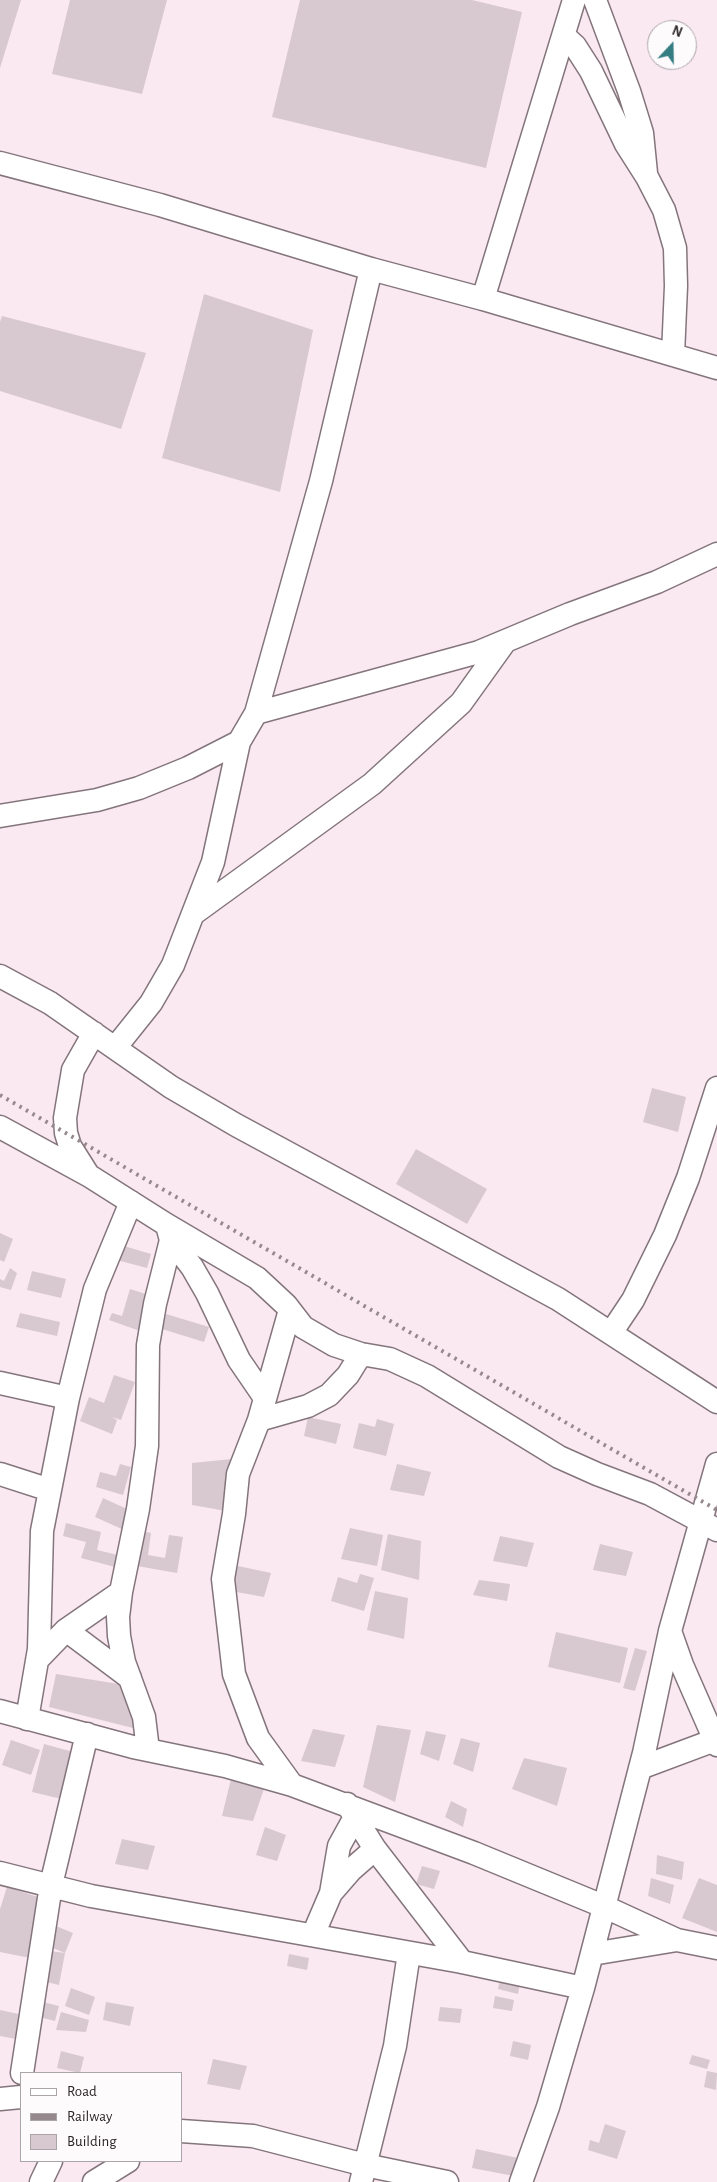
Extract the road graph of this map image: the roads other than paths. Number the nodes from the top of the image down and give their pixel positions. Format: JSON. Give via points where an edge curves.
{"nodes":[{"id":1,"x":574,"y":0,"type":"edge"},
{"id":2,"x":595,"y":0,"type":"edge"},
{"id":3,"x":564,"y":36,"type":"junction"},
{"id":4,"x":0,"y":163,"type":"edge"},
{"id":5,"x":647,"y":177,"type":"junction"},
{"id":6,"x":371,"y":269,"type":"junction"},
{"id":7,"x":483,"y":299,"type":"junction"},
{"id":8,"x":674,"y":355,"type":"junction"},
{"id":9,"x":717,"y":368,"type":"edge"},
{"id":10,"x":717,"y":554,"type":"edge"},
{"id":11,"x":504,"y":643,"type":"junction"},
{"id":12,"x":256,"y":713,"type":"junction"},
{"id":13,"x":239,"y":742,"type":"junction"},
{"id":14,"x":0,"y":816,"type":"edge"},
{"id":15,"x":193,"y":914,"type":"junction"},
{"id":16,"x":0,"y":976,"type":"edge"},
{"id":17,"x":94,"y":1033,"type":"junction"},
{"id":18,"x":115,"y":1048,"type":"junction"},
{"id":19,"x":717,"y":1088,"type":"edge"},
{"id":20,"x":0,"y":1127,"type":"edge"},
{"id":21,"x":88,"y":1175,"type":"junction"},
{"id":22,"x":130,"y":1202,"type":"junction"},
{"id":23,"x":169,"y":1232,"type":"junction"},
{"id":24,"x":290,"y":1310,"type":"junction"},
{"id":25,"x":612,"y":1334,"type":"junction"},
{"id":26,"x":361,"y":1354,"type":"junction"},
{"id":27,"x":0,"y":1383,"type":"edge"},
{"id":28,"x":68,"y":1398,"type":"junction"},
{"id":29,"x":265,"y":1398,"type":"junction"},
{"id":30,"x":717,"y":1402,"type":"edge"},
{"id":31,"x":259,"y":1420,"type":"junction"},
{"id":32,"x":717,"y":1464,"type":"edge"},
{"id":33,"x":0,"y":1474,"type":"edge"},
{"id":34,"x":50,"y":1490,"type":"junction"},
{"id":35,"x":710,"y":1514,"type":"edge"},
{"id":36,"x":120,"y":1592,"type":"junction"},
{"id":37,"x":40,"y":1625,"type":"junction"},
{"id":38,"x":66,"y":1630,"type":"junction"},
{"id":39,"x":670,"y":1631,"type":"junction"},
{"id":40,"x":119,"y":1636,"type":"junction"},
{"id":41,"x":37,"y":1660,"type":"junction"},
{"id":42,"x":130,"y":1678,"type":"junction"},
{"id":43,"x":0,"y":1711,"type":"edge"},
{"id":44,"x":27,"y":1720,"type":"junction"},
{"id":45,"x":87,"y":1734,"type":"junction"},
{"id":46,"x":716,"y":1742,"type":"edge"},
{"id":47,"x":148,"y":1750,"type":"junction"},
{"id":48,"x":640,"y":1768,"type":"junction"},
{"id":49,"x":292,"y":1785,"type":"junction"},
{"id":50,"x":351,"y":1810,"type":"junction"},
{"id":51,"x":374,"y":1849,"type":"junction"},
{"id":52,"x":0,"y":1873,"type":"edge"},
{"id":53,"x":51,"y":1885,"type":"junction"},
{"id":54,"x":328,"y":1900,"type":"junction"},
{"id":55,"x":604,"y":1906,"type":"junction"},
{"id":56,"x":313,"y":1935,"type":"junction"},
{"id":57,"x":338,"y":1939,"type":"junction"},
{"id":58,"x":677,"y":1940,"type":"junction"},
{"id":59,"x":717,"y":1948,"type":"edge"},
{"id":60,"x":409,"y":1953,"type":"junction"},
{"id":61,"x":592,"y":1954,"type":"junction"},
{"id":62,"x":462,"y":1962,"type":"junction"},
{"id":63,"x":583,"y":1988,"type":"junction"},
{"id":64,"x":22,"y":2072,"type":"edge"},
{"id":65,"x":182,"y":2131,"type":"edge"},
{"id":66,"x":51,"y":2162,"type":"edge"},
{"id":67,"x":126,"y":2162,"type":"edge"},
{"id":68,"x":363,"y":2174,"type":"edge"},
{"id":69,"x":41,"y":2182,"type":"edge"},
{"id":70,"x":94,"y":2182,"type":"edge"},
{"id":71,"x":447,"y":2182,"type":"edge"},
{"id":72,"x":521,"y":2182,"type":"edge"}],
"edges":[{"from":1,"to":3,"type":"street"},
{"from":2,"to":5,"type":"street","via":[[642,133]]},
{"from":3,"to":5,"type":"street","via":[[575,46],[591,71],[626,144]]},
{"from":3,"to":7,"type":"street"},
{"from":4,"to":6,"type":"street","via":[[160,205]]},
{"from":5,"to":8,"type":"street","via":[[664,210],[675,248]]},
{"from":6,"to":7,"type":"street"},
{"from":6,"to":12,"type":"street","via":[[321,480]]},
{"from":7,"to":8,"type":"street"},
{"from":8,"to":9,"type":"street"},
{"from":10,"to":11,"type":"street"},
{"from":11,"to":12,"type":"street"},
{"from":11,"to":15,"type":"street","via":[[461,704],[372,784]]},
{"from":12,"to":13,"type":"street"},
{"from":13,"to":14,"type":"street","via":[[139,788],[96,800]]},
{"from":13,"to":15,"type":"street","via":[[219,840]]},
{"from":15,"to":18,"type":"street","via":[[174,965],[151,1003]]},
{"from":16,"to":17,"type":"street","via":[[50,1003]]},
{"from":17,"to":18,"type":"street"},
{"from":17,"to":21,"type":"street","via":[[73,1070],[65,1118],[70,1146]]},
{"from":18,"to":25,"type":"street","via":[[171,1087],[236,1125],[558,1299]]},
{"from":19,"to":25,"type":"street","via":[[688,1178],[665,1235],[634,1300]]},
{"from":20,"to":21,"type":"street"},
{"from":21,"to":22,"type":"street"},
{"from":22,"to":23,"type":"street"},
{"from":22,"to":28,"type":"street","via":[[95,1288]]},
{"from":23,"to":24,"type":"street","via":[[257,1278]]},
{"from":23,"to":29,"type":"street","via":[[192,1267],[239,1360]]},
{"from":23,"to":36,"type":"street","via":[[148,1345],[147,1446],[138,1509]]},
{"from":24,"to":26,"type":"street","via":[[303,1327],[334,1345]]},
{"from":24,"to":29,"type":"street"},
{"from":25,"to":30,"type":"street"},
{"from":26,"to":31,"type":"street","via":[[348,1375],[329,1395],[308,1406]]},
{"from":26,"to":35,"type":"street","via":[[390,1359],[427,1376],[559,1457]]},
{"from":27,"to":28,"type":"street"},
{"from":28,"to":34,"type":"street"},
{"from":29,"to":31,"type":"street"},
{"from":31,"to":49,"type":"street","via":[[238,1474],[223,1579],[234,1674],[258,1738]]},
{"from":32,"to":35,"type":"street"},
{"from":33,"to":34,"type":"street"},
{"from":34,"to":37,"type":"street","via":[[42,1531]]},
{"from":35,"to":39,"type":"street"},
{"from":36,"to":38,"type":"street"},
{"from":36,"to":40,"type":"street"},
{"from":37,"to":38,"type":"street"},
{"from":37,"to":41,"type":"street"},
{"from":38,"to":40,"type":"street"},
{"from":38,"to":41,"type":"street"},
{"from":38,"to":42,"type":"street"},
{"from":39,"to":46,"type":"street"},
{"from":39,"to":48,"type":"street"},
{"from":40,"to":42,"type":"street"},
{"from":41,"to":44,"type":"street"},
{"from":42,"to":47,"type":"street","via":[[144,1718]]},
{"from":43,"to":44,"type":"street"},
{"from":44,"to":45,"type":"street"},
{"from":45,"to":47,"type":"street"},
{"from":45,"to":53,"type":"street"},
{"from":46,"to":48,"type":"street"},
{"from":47,"to":49,"type":"street","via":[[225,1766]]},
{"from":48,"to":55,"type":"street"},
{"from":49,"to":50,"type":"street"},
{"from":50,"to":51,"type":"street"},
{"from":50,"to":54,"type":"street","via":[[339,1846]]},
{"from":50,"to":55,"type":"street"},
{"from":51,"to":54,"type":"street","via":[[351,1870]]},
{"from":51,"to":62,"type":"street"},
{"from":52,"to":53,"type":"street"},
{"from":53,"to":56,"type":"street","via":[[91,1896]]},
{"from":53,"to":64,"type":"street"},
{"from":54,"to":56,"type":"street"},
{"from":54,"to":57,"type":"street"},
{"from":55,"to":58,"type":"street"},
{"from":55,"to":61,"type":"street"},
{"from":56,"to":57,"type":"street"},
{"from":57,"to":60,"type":"street"},
{"from":58,"to":59,"type":"street"},
{"from":58,"to":61,"type":"street"},
{"from":60,"to":62,"type":"street"},
{"from":60,"to":68,"type":"street","via":[[395,2046]]},
{"from":61,"to":63,"type":"street"},
{"from":62,"to":63,"type":"street"},
{"from":63,"to":72,"type":"street","via":[[548,2106]]},
{"from":65,"to":68,"type":"street","via":[[253,2136]]},
{"from":66,"to":69,"type":"street"},
{"from":67,"to":70,"type":"street"},
{"from":68,"to":71,"type":"street"}]}
